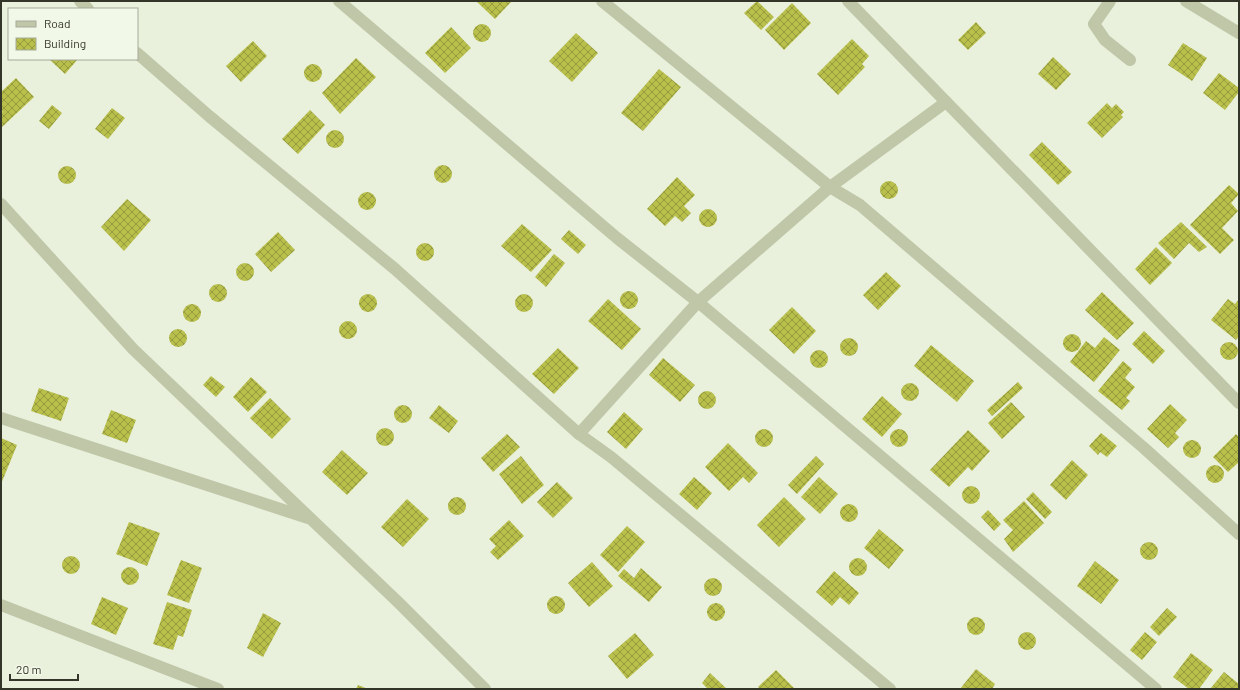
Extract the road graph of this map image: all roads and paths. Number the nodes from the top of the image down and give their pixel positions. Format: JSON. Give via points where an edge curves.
{"nodes":[{"id":1,"x":339,"y":1,"type":"edge"},
{"id":2,"x":602,"y":1,"type":"edge"},
{"id":3,"x":848,"y":1,"type":"edge"},
{"id":4,"x":1110,"y":1,"type":"edge"},
{"id":5,"x":1186,"y":1,"type":"edge"},
{"id":6,"x":1239,"y":34,"type":"edge"},
{"id":7,"x":138,"y":54,"type":"edge"},
{"id":8,"x":1130,"y":60,"type":"dead end"},
{"id":9,"x":946,"y":102,"type":"junction"},
{"id":10,"x":830,"y":187,"type":"junction"},
{"id":11,"x":1,"y":204,"type":"edge"},
{"id":12,"x":698,"y":302,"type":"junction"},
{"id":13,"x":1239,"y":403,"type":"edge"},
{"id":14,"x":1,"y":418,"type":"edge"},
{"id":15,"x":579,"y":434,"type":"junction"},
{"id":16,"x":312,"y":520,"type":"junction"},
{"id":17,"x":1239,"y":534,"type":"edge"},
{"id":18,"x":1,"y":605,"type":"edge"},
{"id":19,"x":218,"y":689,"type":"edge"},
{"id":20,"x":485,"y":689,"type":"edge"},
{"id":21,"x":890,"y":689,"type":"edge"},
{"id":22,"x":1156,"y":689,"type":"edge"}],
"edges":[{"from":1,"to":12,"type":"street","via":[[617,238]]},
{"from":2,"to":10,"type":"street"},
{"from":3,"to":9,"type":"street"},
{"from":4,"to":8,"type":"street","via":[[1094,24],[1105,40]]},
{"from":5,"to":6,"type":"street"},
{"from":7,"to":15,"type":"street","via":[[209,116],[395,269]]},
{"from":9,"to":10,"type":"street"},
{"from":9,"to":13,"type":"street"},
{"from":10,"to":12,"type":"street"},
{"from":10,"to":17,"type":"street","via":[[860,205],[1144,448]]},
{"from":11,"to":16,"type":"street","via":[[133,349]]},
{"from":12,"to":15,"type":"street"},
{"from":12,"to":22,"type":"street"},
{"from":14,"to":16,"type":"street"},
{"from":15,"to":21,"type":"street","via":[[611,457]]},
{"from":16,"to":20,"type":"street"},
{"from":18,"to":19,"type":"street"}]}
